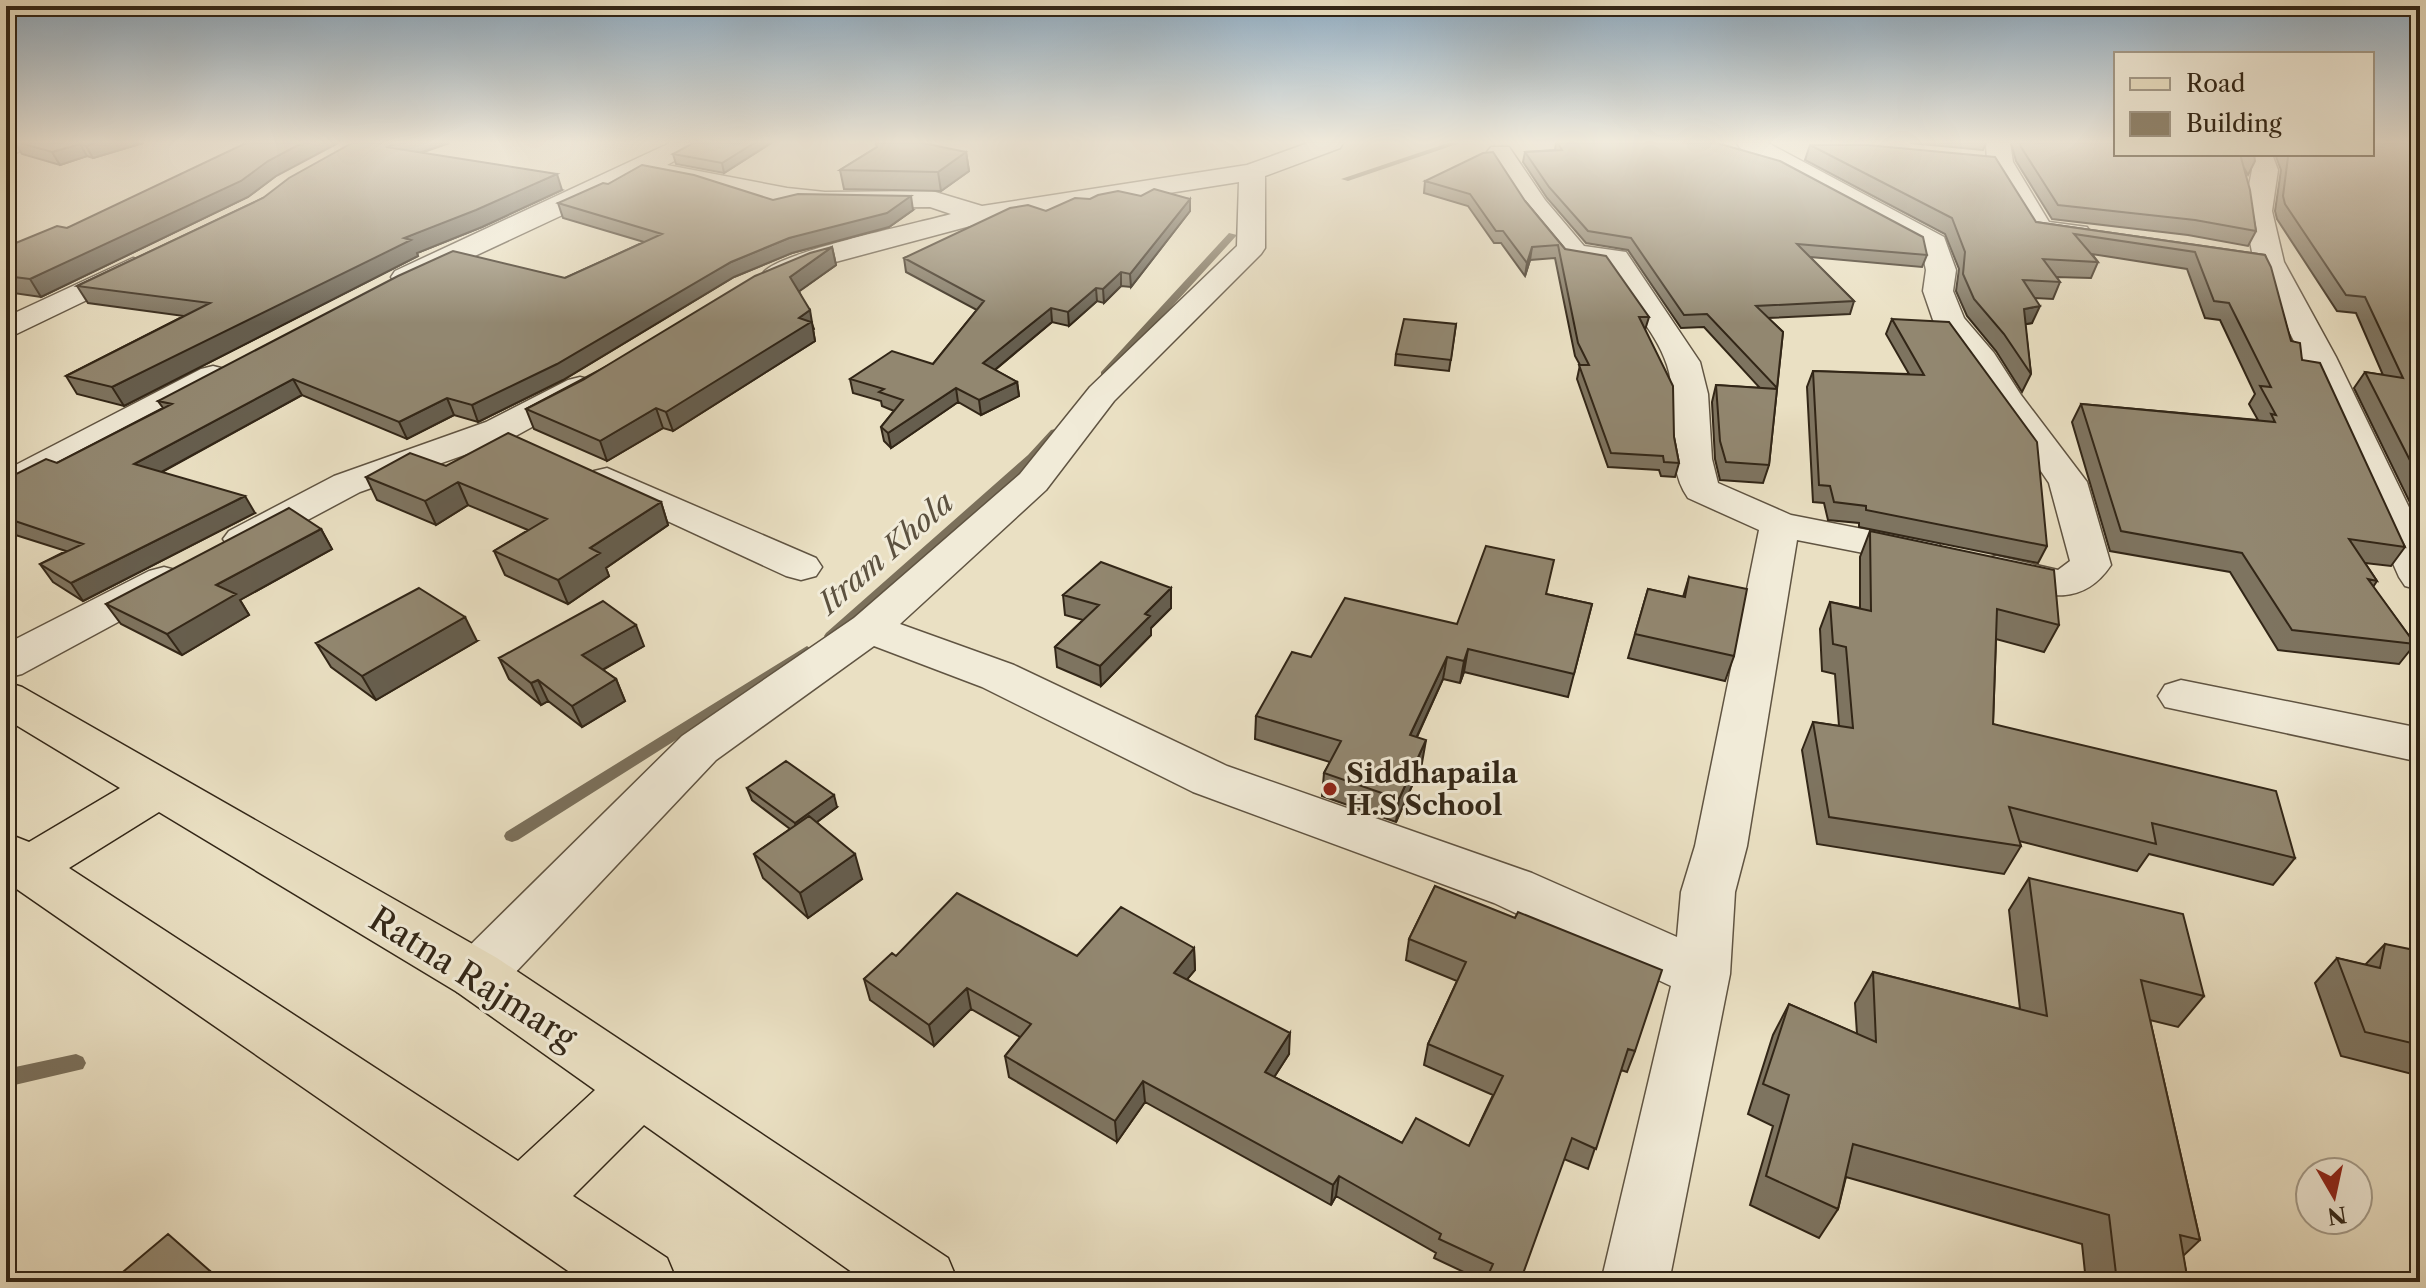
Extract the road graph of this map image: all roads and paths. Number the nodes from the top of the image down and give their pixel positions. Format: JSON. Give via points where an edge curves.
{"nodes":[{"id":1,"x":566,"y":203,"type":"edge"},
{"id":2,"x":946,"y":203,"type":"edge"},
{"id":3,"x":1053,"y":203,"type":"edge"},
{"id":4,"x":1252,"y":203,"type":"edge"},
{"id":5,"x":1534,"y":203,"type":"edge"},
{"id":6,"x":1861,"y":203,"type":"edge"},
{"id":7,"x":2026,"y":203,"type":"edge"},
{"id":8,"x":2259,"y":203,"type":"edge"},
{"id":9,"x":983,"y":214,"type":"junction"},
{"id":10,"x":2099,"y":236,"type":"edge"},
{"id":11,"x":161,"y":254,"type":"edge"},
{"id":12,"x":747,"y":286,"type":"edge"},
{"id":13,"x":378,"y":290,"type":"edge"},
{"id":14,"x":6,"y":329,"type":"edge"},
{"id":15,"x":240,"y":362,"type":"edge"},
{"id":16,"x":602,"y":374,"type":"edge"},
{"id":17,"x":499,"y":430,"type":"junction"},
{"id":18,"x":6,"y":485,"type":"edge"},
{"id":19,"x":1780,"y":525,"type":"junction"},
{"id":20,"x":801,"y":567,"type":"dead end"},
{"id":21,"x":2420,"y":577,"type":"edge"},
{"id":22,"x":869,"y":628,"type":"junction"},
{"id":23,"x":6,"y":663,"type":"edge"},
{"id":24,"x":2181,"y":696,"type":"dead end"},
{"id":25,"x":6,"y":698,"type":"edge"},
{"id":26,"x":2420,"y":745,"type":"edge"},
{"id":27,"x":159,"y":788,"type":"junction"},
{"id":28,"x":17,"y":861,"type":"edge"},
{"id":29,"x":1702,"y":974,"type":"junction"},
{"id":30,"x":477,"y":975,"type":"junction"},
{"id":31,"x":640,"y":1088,"type":"junction"},
{"id":32,"x":522,"y":1201,"type":"junction"},
{"id":33,"x":643,"y":1282,"type":"edge"},
{"id":34,"x":924,"y":1282,"type":"edge"},
{"id":35,"x":1635,"y":1282,"type":"edge"}],
"edges":[{"from":1,"to":13,"type":"street"},
{"from":2,"to":9,"type":"street"},
{"from":3,"to":9,"type":"street"},
{"from":4,"to":22,"type":"street","via":[[1251,248],[1102,394],[1033,482]]},
{"from":5,"to":19,"type":"street","via":[[1575,254],[1616,258],[1683,362],[1701,490]]},
{"from":6,"to":19,"type":"street","via":[[1934,243],[1941,270],[1938,291],[1949,320],[2068,482],[2091,565],[2065,585]]},
{"from":7,"to":10,"type":"street","via":[[2040,229]]},
{"from":8,"to":21,"type":"street","via":[[2256,259],[2319,357]]},
{"from":9,"to":12,"type":"street","via":[[803,262]]},
{"from":11,"to":14,"type":"street"},
{"from":15,"to":18,"type":"street"},
{"from":16,"to":17,"type":"street"},
{"from":17,"to":20,"type":"street"},
{"from":17,"to":23,"type":"street","via":[[347,484]]},
{"from":19,"to":29,"type":"street","via":[[1708,892]]},
{"from":22,"to":29,"type":"street","via":[[998,676],[1210,779],[1513,888]]},
{"from":22,"to":30,"type":"street","via":[[699,748]]},
{"from":24,"to":26,"type":"street"},
{"from":25,"to":27,"type":"main road","name":"Ratna Rajmarg"},
{"from":27,"to":28,"type":"main road"},
{"from":27,"to":30,"type":"main road","name":"Ratna Rajmarg"},
{"from":28,"to":32,"type":"main road"},
{"from":29,"to":35,"type":"street"},
{"from":30,"to":31,"type":"main road","name":"Ratna Rajmarg"},
{"from":31,"to":32,"type":"main road"},
{"from":31,"to":34,"type":"main road","name":"Ratna Rajmarg"},
{"from":32,"to":33,"type":"main road"}]}
